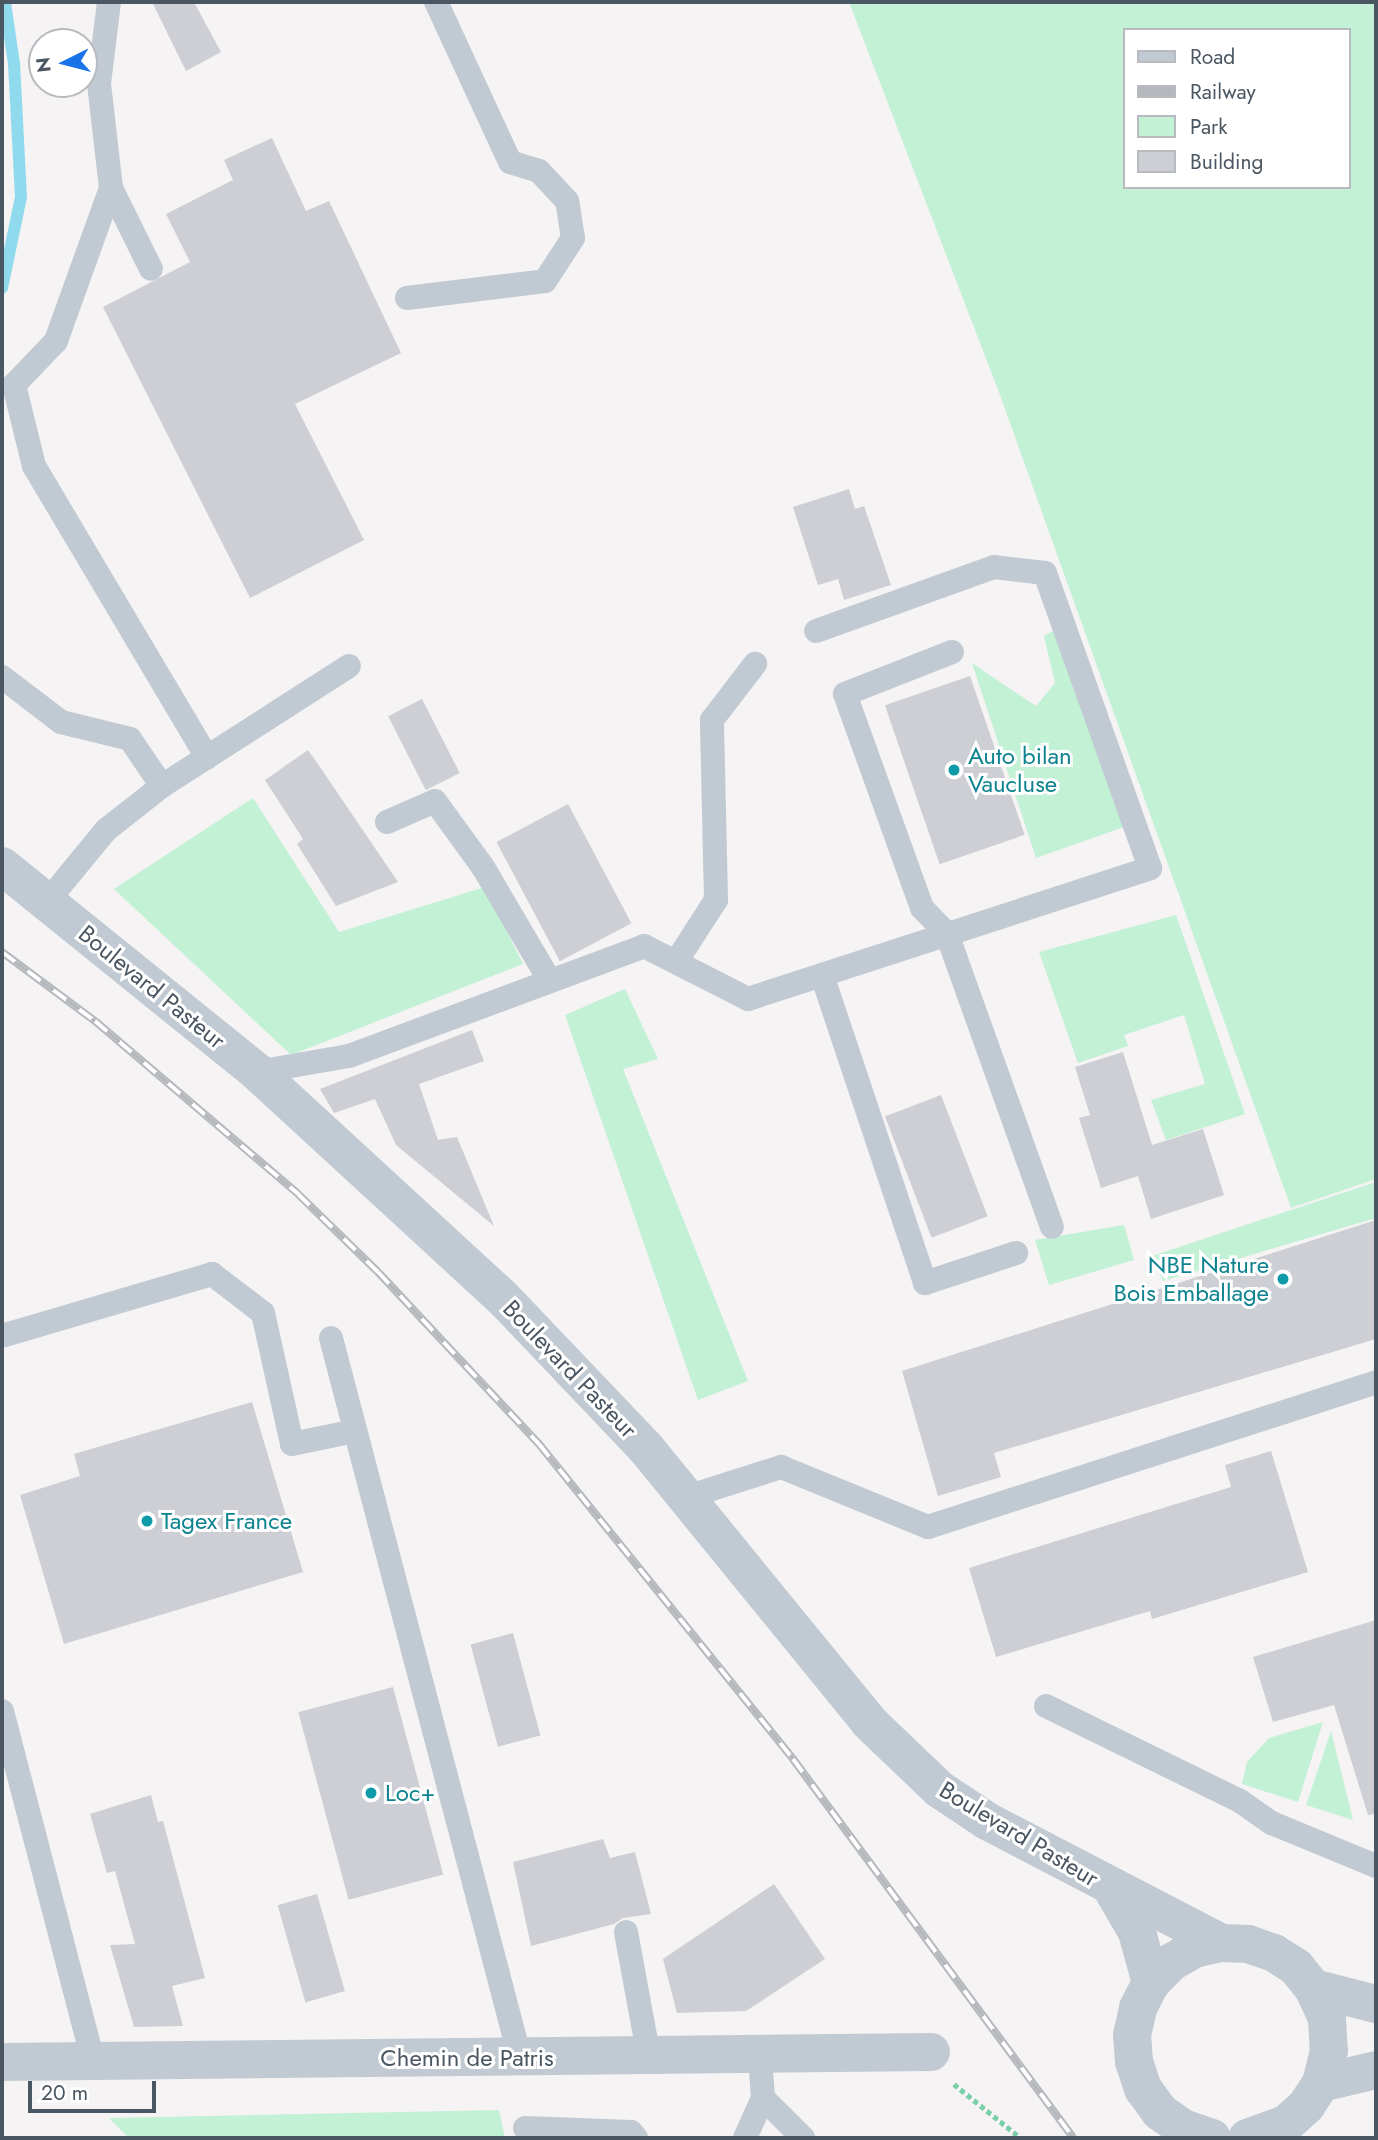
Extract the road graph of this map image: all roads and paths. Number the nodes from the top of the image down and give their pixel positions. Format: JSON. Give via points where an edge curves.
{"nodes":[{"id":1,"x":110,"y":2,"type":"edge"},
{"id":2,"x":436,"y":2,"type":"edge"},
{"id":3,"x":111,"y":188,"type":"junction"},
{"id":4,"x":151,"y":269,"type":"dead end"},
{"id":5,"x":407,"y":299,"type":"dead end"},
{"id":6,"x":816,"y":631,"type":"dead end"},
{"id":7,"x":952,"y":652,"type":"dead end"},
{"id":8,"x":755,"y":664,"type":"dead end"},
{"id":9,"x":349,"y":666,"type":"dead end"},
{"id":10,"x":2,"y":677,"type":"edge"},
{"id":11,"x":207,"y":757,"type":"junction"},
{"id":12,"x":162,"y":786,"type":"junction"},
{"id":13,"x":387,"y":822,"type":"dead end"},
{"id":14,"x":2,"y":866,"type":"edge"},
{"id":15,"x":46,"y":904,"type":"junction"},
{"id":16,"x":947,"y":934,"type":"junction"},
{"id":17,"x":676,"y":962,"type":"junction"},
{"id":18,"x":822,"y":975,"type":"junction"},
{"id":19,"x":550,"y":981,"type":"junction"},
{"id":20,"x":257,"y":1072,"type":"junction"},
{"id":21,"x":1052,"y":1227,"type":"dead end"},
{"id":22,"x":1016,"y":1253,"type":"dead end"},
{"id":23,"x":5,"y":1335,"type":"dead end"},
{"id":24,"x":331,"y":1338,"type":"dead end"},
{"id":25,"x":1376,"y":1382,"type":"edge"},
{"id":26,"x":355,"y":1431,"type":"junction"},
{"id":27,"x":687,"y":1497,"type":"junction"},
{"id":28,"x":1046,"y":1706,"type":"dead end"},
{"id":29,"x":2,"y":1711,"type":"edge"},
{"id":30,"x":1376,"y":1866,"type":"edge"},
{"id":31,"x":1112,"y":1889,"type":"junction"},
{"id":32,"x":626,"y":1932,"type":"dead end"},
{"id":33,"x":1221,"y":1943,"type":"junction"},
{"id":34,"x":1151,"y":1983,"type":"junction"},
{"id":35,"x":1313,"y":1988,"type":"junction"},
{"id":36,"x":1376,"y":2004,"type":"edge"},
{"id":37,"x":931,"y":2052,"type":"joint"},
{"id":38,"x":760,"y":2056,"type":"junction"},
{"id":39,"x":649,"y":2057,"type":"junction"},
{"id":40,"x":520,"y":2058,"type":"junction"},
{"id":41,"x":93,"y":2061,"type":"junction"},
{"id":42,"x":2,"y":2062,"type":"edge"},
{"id":43,"x":1376,"y":2070,"type":"edge"},
{"id":44,"x":1321,"y":2083,"type":"junction"},
{"id":45,"x":763,"y":2098,"type":"junction"},
{"id":46,"x":526,"y":2128,"type":"dead end"},
{"id":47,"x":636,"y":2138,"type":"edge"},
{"id":48,"x":745,"y":2138,"type":"edge"},
{"id":49,"x":803,"y":2138,"type":"edge"},
{"id":50,"x":1021,"y":2138,"type":"edge"},
{"id":51,"x":1212,"y":2138,"type":"edge"},
{"id":52,"x":1247,"y":2138,"type":"edge"}],
"edges":[{"from":1,"to":3,"type":"lane","via":[[99,83]]},
{"from":2,"to":5,"type":"lane","via":[[510,162],[539,171],[567,201],[573,238],[545,281]]},
{"from":3,"to":4,"type":"lane"},
{"from":3,"to":11,"type":"lane","via":[[70,293],[57,341],[14,385],[34,466]]},
{"from":6,"to":16,"type":"lane","via":[[994,567],[1045,573],[1150,868]]},
{"from":7,"to":16,"type":"lane","via":[[845,694],[922,908]]},
{"from":8,"to":17,"type":"lane","via":[[712,720],[716,900]]},
{"from":9,"to":11,"type":"lane"},
{"from":10,"to":12,"type":"lane","via":[[61,722],[130,739]]},
{"from":11,"to":12,"type":"lane"},
{"from":12,"to":15,"type":"lane","via":[[106,830]]},
{"from":13,"to":19,"type":"lane","via":[[435,801],[483,867]]},
{"from":14,"to":15,"type":"street","name":"Boulevard Pasteur"},
{"from":15,"to":20,"type":"street","name":"Boulevard Pasteur"},
{"from":16,"to":18,"type":"lane"},
{"from":16,"to":21,"type":"lane"},
{"from":17,"to":18,"type":"lane","via":[[748,999]]},
{"from":17,"to":19,"type":"lane","via":[[644,946]]},
{"from":18,"to":22,"type":"lane","via":[[925,1283]]},
{"from":19,"to":20,"type":"lane","via":[[349,1056]]},
{"from":20,"to":27,"type":"street","name":"Boulevard Pasteur","via":[[502,1297]]},
{"from":23,"to":26,"type":"lane","via":[[212,1274],[263,1313],[292,1444]]},
{"from":24,"to":26,"type":"lane"},
{"from":25,"to":27,"type":"lane","via":[[928,1527],[781,1467]]},
{"from":26,"to":40,"type":"lane"},
{"from":27,"to":31,"type":"street","name":"Boulevard Pasteur","via":[[902,1756],[939,1789],[988,1821]]},
{"from":28,"to":30,"type":"lane","via":[[1240,1801],[1272,1823]]},
{"from":29,"to":41,"type":"lane"},
{"from":31,"to":33,"type":"street","name":"Boulevard Pasteur"},
{"from":31,"to":34,"type":"street","name":"Boulevard Pasteur","via":[[1137,1932]]},
{"from":32,"to":39,"type":"lane"},
{"from":33,"to":34,"type":"street","via":[[1182,1956]]},
{"from":33,"to":35,"type":"street","via":[[1248,1944],[1274,1953],[1296,1967]]},
{"from":34,"to":51,"type":"street","via":[[1138,2008],[1132,2035],[1134,2063],[1143,2089],[1160,2112],[1182,2128]]},
{"from":35,"to":36,"type":"street"},
{"from":35,"to":44,"type":"street","via":[[1327,2018],[1329,2051]]},
{"from":37,"to":38,"type":"street","name":"Chemin de Patris"},
{"from":37,"to":50,"type":"path","via":[[957,2088]]},
{"from":38,"to":39,"type":"street","name":"Chemin de Patris"},
{"from":38,"to":45,"type":"lane"},
{"from":39,"to":40,"type":"street","name":"Chemin de Patris"},
{"from":40,"to":41,"type":"street","name":"Chemin de Patris"},
{"from":41,"to":42,"type":"street","name":"Chemin de Patris"},
{"from":43,"to":44,"type":"street"},
{"from":44,"to":52,"type":"street","via":[[1286,2124]]},
{"from":45,"to":48,"type":"lane"},
{"from":45,"to":49,"type":"lane"},
{"from":46,"to":47,"type":"lane","via":[[631,2132]]}]}
